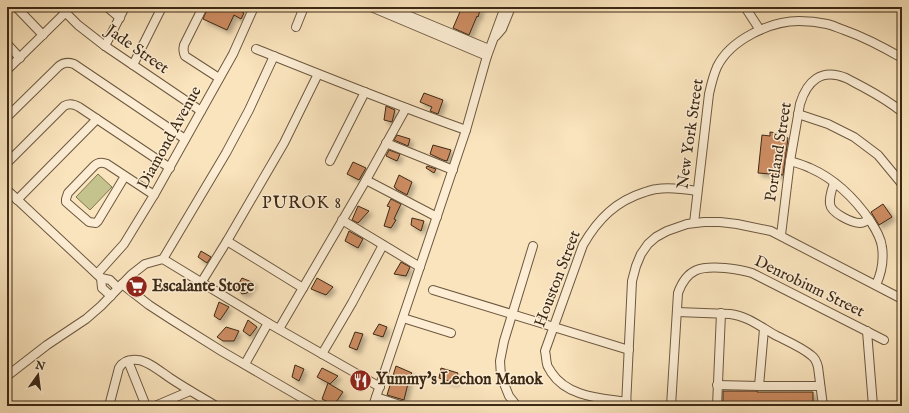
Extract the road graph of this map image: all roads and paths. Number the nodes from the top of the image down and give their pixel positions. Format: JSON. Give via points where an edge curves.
{"nodes":[{"id":1,"x":16,"y":7,"type":"edge"},
{"id":2,"x":107,"y":7,"type":"edge"},
{"id":3,"x":125,"y":7,"type":"edge"},
{"id":4,"x":162,"y":7,"type":"edge"},
{"id":5,"x":203,"y":7,"type":"edge"},
{"id":6,"x":254,"y":7,"type":"edge"},
{"id":7,"x":304,"y":7,"type":"edge"},
{"id":8,"x":371,"y":7,"type":"edge"},
{"id":9,"x":388,"y":7,"type":"edge"},
{"id":10,"x":505,"y":7,"type":"edge"},
{"id":11,"x":511,"y":7,"type":"edge"},
{"id":12,"x":745,"y":7,"type":"edge"},
{"id":13,"x":380,"y":9,"type":"edge"},
{"id":14,"x":63,"y":10,"type":"edge"},
{"id":15,"x":120,"y":18,"type":"junction"},
{"id":16,"x":411,"y":20,"type":"junction"},
{"id":17,"x":296,"y":27,"type":"dead end"},
{"id":18,"x":760,"y":30,"type":"junction"},
{"id":19,"x":43,"y":35,"type":"junction"},
{"id":20,"x":494,"y":38,"type":"junction"},
{"id":21,"x":7,"y":44,"type":"edge"},
{"id":22,"x":106,"y":46,"type":"junction"},
{"id":23,"x":256,"y":49,"type":"dead end"},
{"id":24,"x":488,"y":52,"type":"junction"},
{"id":25,"x":274,"y":56,"type":"junction"},
{"id":26,"x":20,"y":58,"type":"junction"},
{"id":27,"x":902,"y":58,"type":"edge"},
{"id":28,"x":133,"y":65,"type":"junction"},
{"id":29,"x":7,"y":70,"type":"edge"},
{"id":30,"x":318,"y":74,"type":"junction"},
{"id":31,"x":219,"y":78,"type":"junction"},
{"id":32,"x":365,"y":92,"type":"junction"},
{"id":33,"x":406,"y":108,"type":"junction"},
{"id":34,"x":201,"y":111,"type":"junction"},
{"id":35,"x":902,"y":112,"type":"edge"},
{"id":36,"x":798,"y":114,"type":"junction"},
{"id":37,"x":7,"y":118,"type":"edge"},
{"id":38,"x":97,"y":119,"type":"junction"},
{"id":39,"x":466,"y":130,"type":"junction"},
{"id":40,"x":185,"y":139,"type":"junction"},
{"id":41,"x":386,"y":143,"type":"junction"},
{"id":42,"x":330,"y":161,"type":"dead end"},
{"id":43,"x":790,"y":161,"type":"junction"},
{"id":44,"x":7,"y":163,"type":"edge"},
{"id":45,"x":170,"y":168,"type":"junction"},
{"id":46,"x":453,"y":170,"type":"junction"},
{"id":47,"x":125,"y":176,"type":"junction"},
{"id":48,"x":366,"y":180,"type":"junction"},
{"id":49,"x":834,"y":183,"type":"junction"},
{"id":50,"x":902,"y":184,"type":"edge"},
{"id":51,"x":7,"y":190,"type":"edge"},
{"id":52,"x":697,"y":191,"type":"junction"},
{"id":53,"x":154,"y":196,"type":"junction"},
{"id":54,"x":17,"y":200,"type":"junction"},
{"id":55,"x":437,"y":217,"type":"junction"},
{"id":56,"x":869,"y":219,"type":"junction"},
{"id":57,"x":342,"y":220,"type":"junction"},
{"id":58,"x":694,"y":223,"type":"junction"},
{"id":59,"x":781,"y":236,"type":"junction"},
{"id":60,"x":228,"y":241,"type":"junction"},
{"id":61,"x":383,"y":245,"type":"junction"},
{"id":62,"x":533,"y":246,"type":"dead end"},
{"id":63,"x":163,"y":259,"type":"junction"},
{"id":64,"x":420,"y":266,"type":"junction"},
{"id":65,"x":99,"y":276,"type":"junction"},
{"id":66,"x":201,"y":283,"type":"junction"},
{"id":67,"x":876,"y":285,"type":"junction"},
{"id":68,"x":120,"y":286,"type":"junction"},
{"id":69,"x":303,"y":288,"type":"junction"},
{"id":70,"x":433,"y":290,"type":"dead end"},
{"id":71,"x":111,"y":296,"type":"junction"},
{"id":72,"x":902,"y":298,"type":"edge"},
{"id":73,"x":677,"y":312,"type":"junction"},
{"id":74,"x":721,"y":313,"type":"junction"},
{"id":75,"x":512,"y":315,"type":"junction"},
{"id":76,"x":403,"y":318,"type":"junction"},
{"id":77,"x":268,"y":323,"type":"junction"},
{"id":78,"x":554,"y":328,"type":"junction"},
{"id":79,"x":279,"y":329,"type":"junction"},
{"id":80,"x":764,"y":329,"type":"junction"},
{"id":81,"x":867,"y":331,"type":"junction"},
{"id":82,"x":451,"y":333,"type":"dead end"},
{"id":83,"x":884,"y":340,"type":"dead end"},
{"id":84,"x":629,"y":350,"type":"junction"},
{"id":85,"x":322,"y":354,"type":"junction"},
{"id":86,"x":128,"y":361,"type":"junction"},
{"id":87,"x":245,"y":364,"type":"junction"},
{"id":88,"x":7,"y":376,"type":"edge"},
{"id":89,"x":717,"y":385,"type":"junction"},
{"id":90,"x":759,"y":386,"type":"junction"},
{"id":91,"x":820,"y":386,"type":"junction"},
{"id":92,"x":380,"y":387,"type":"junction"},
{"id":93,"x":190,"y":391,"type":"junction"},
{"id":94,"x":376,"y":398,"type":"junction"},
{"id":95,"x":627,"y":404,"type":"edge"},
{"id":96,"x":109,"y":406,"type":"edge"},
{"id":97,"x":146,"y":406,"type":"edge"},
{"id":98,"x":155,"y":406,"type":"edge"},
{"id":99,"x":216,"y":406,"type":"edge"},
{"id":100,"x":316,"y":406,"type":"edge"},
{"id":101,"x":373,"y":406,"type":"edge"},
{"id":102,"x":403,"y":406,"type":"edge"},
{"id":103,"x":517,"y":406,"type":"edge"},
{"id":104,"x":672,"y":406,"type":"edge"},
{"id":105,"x":717,"y":406,"type":"edge"},
{"id":106,"x":823,"y":406,"type":"edge"},
{"id":107,"x":873,"y":406,"type":"edge"}],
"edges":[{"from":1,"to":19,"type":"street"},
{"from":2,"to":15,"type":"street"},
{"from":3,"to":15,"type":"street"},
{"from":4,"to":28,"type":"street"},
{"from":5,"to":31,"type":"street","via":[[184,45],[184,54]]},
{"from":6,"to":31,"type":"street","name":"Diamond Avenue"},
{"from":7,"to":17,"type":"street"},
{"from":8,"to":13,"type":"street"},
{"from":9,"to":16,"type":"street"},
{"from":10,"to":20,"type":"street"},
{"from":11,"to":20,"type":"street","via":[[502,29]]},
{"from":12,"to":18,"type":"street"},
{"from":13,"to":16,"type":"street"},
{"from":14,"to":19,"type":"street"},
{"from":14,"to":22,"type":"street","name":"Jade Street"},
{"from":15,"to":22,"type":"street"},
{"from":16,"to":24,"type":"street"},
{"from":18,"to":27,"type":"street","name":"New York Street","via":[[779,23],[799,21],[828,24],[859,35]]},
{"from":18,"to":52,"type":"street","name":"New York Street","via":[[731,49],[721,60],[712,79]]},
{"from":19,"to":26,"type":"street"},
{"from":20,"to":24,"type":"street"},
{"from":21,"to":26,"type":"street"},
{"from":22,"to":28,"type":"street","name":"Jade Street"},
{"from":23,"to":25,"type":"street"},
{"from":24,"to":39,"type":"street"},
{"from":25,"to":30,"type":"street"},
{"from":25,"to":63,"type":"street","via":[[249,110]]},
{"from":26,"to":29,"type":"street"},
{"from":28,"to":34,"type":"street","name":"Jade Street"},
{"from":30,"to":32,"type":"street"},
{"from":30,"to":60,"type":"street","via":[[284,143]]},
{"from":31,"to":34,"type":"street","name":"Diamond Avenue"},
{"from":32,"to":33,"type":"street"},
{"from":32,"to":42,"type":"street"},
{"from":33,"to":39,"type":"street"},
{"from":33,"to":41,"type":"street"},
{"from":34,"to":40,"type":"street","name":"Diamond Avenue"},
{"from":35,"to":36,"type":"street","name":"Portland Street","via":[[846,78],[824,75],[810,83]]},
{"from":36,"to":43,"type":"street","name":"Portland Street"},
{"from":36,"to":50,"type":"street","via":[[828,124],[854,137],[878,155]]},
{"from":37,"to":40,"type":"street","via":[[62,63],[70,63]]},
{"from":38,"to":44,"type":"street","via":[[75,105],[64,106]]},
{"from":38,"to":45,"type":"street"},
{"from":38,"to":54,"type":"street"},
{"from":39,"to":46,"type":"street"},
{"from":40,"to":45,"type":"street","name":"Diamond Avenue"},
{"from":41,"to":46,"type":"street"},
{"from":41,"to":48,"type":"street"},
{"from":43,"to":49,"type":"street","via":[[810,167]]},
{"from":43,"to":59,"type":"street","name":"Portland Street"},
{"from":45,"to":53,"type":"street","name":"Diamond Avenue"},
{"from":46,"to":55,"type":"street"},
{"from":47,"to":47,"type":"street","via":[[96,223],[89,222],[66,202],[68,194],[99,162],[104,162]]},
{"from":47,"to":53,"type":"street"},
{"from":48,"to":55,"type":"street"},
{"from":48,"to":57,"type":"street"},
{"from":49,"to":56,"type":"street","via":[[852,197]]},
{"from":49,"to":56,"type":"street","via":[[831,208],[841,216],[859,223]]},
{"from":51,"to":54,"type":"street"},
{"from":52,"to":58,"type":"street","name":"New York Street"},
{"from":52,"to":78,"type":"street","name":"Houston Street","via":[[657,189],[635,195],[618,204],[603,218],[591,230],[582,245]]},
{"from":53,"to":65,"type":"street","name":"Diamond Avenue","via":[[124,244]]},
{"from":54,"to":65,"type":"street"},
{"from":55,"to":64,"type":"street"},
{"from":56,"to":67,"type":"street","via":[[883,250],[882,272]]},
{"from":57,"to":61,"type":"street"},
{"from":57,"to":69,"type":"street"},
{"from":58,"to":59,"type":"street","via":[[737,224],[771,231]]},
{"from":58,"to":84,"type":"street","via":[[656,237],[641,254],[632,281]]},
{"from":59,"to":67,"type":"street"},
{"from":60,"to":66,"type":"street"},
{"from":60,"to":69,"type":"street"},
{"from":61,"to":64,"type":"street"},
{"from":61,"to":85,"type":"street"},
{"from":62,"to":75,"type":"street"},
{"from":63,"to":66,"type":"street"},
{"from":63,"to":68,"type":"street","via":[[145,264]]},
{"from":64,"to":76,"type":"street"},
{"from":65,"to":68,"type":"street"},
{"from":65,"to":71,"type":"street","via":[[102,288]]},
{"from":66,"to":77,"type":"street"},
{"from":67,"to":72,"type":"street"},
{"from":68,"to":71,"type":"street"},
{"from":68,"to":87,"type":"street"},
{"from":69,"to":79,"type":"street"},
{"from":70,"to":75,"type":"street"},
{"from":71,"to":88,"type":"street","via":[[86,319]]},
{"from":73,"to":74,"type":"street"},
{"from":73,"to":81,"type":"street","name":"Denrobium Street","via":[[681,283],[692,272],[710,267],[736,269],[761,276]]},
{"from":73,"to":104,"type":"street","name":"Denrobium Street"},
{"from":74,"to":80,"type":"street","via":[[738,315]]},
{"from":74,"to":89,"type":"street"},
{"from":75,"to":78,"type":"street"},
{"from":75,"to":103,"type":"street","via":[[500,362],[501,376],[509,396]]},
{"from":76,"to":82,"type":"street"},
{"from":76,"to":92,"type":"street"},
{"from":77,"to":79,"type":"street"},
{"from":77,"to":87,"type":"street"},
{"from":78,"to":84,"type":"street"},
{"from":78,"to":95,"type":"street","name":"Houston Street","via":[[545,351],[547,365],[555,378],[577,393]]},
{"from":79,"to":85,"type":"street"},
{"from":80,"to":90,"type":"street"},
{"from":80,"to":91,"type":"street","via":[[814,357],[817,361]]},
{"from":81,"to":83,"type":"street","name":"Denrobium Street"},
{"from":81,"to":107,"type":"street"},
{"from":84,"to":95,"type":"street"},
{"from":85,"to":92,"type":"street"},
{"from":86,"to":93,"type":"street","via":[[143,361]]},
{"from":86,"to":96,"type":"street","via":[[118,369]]},
{"from":86,"to":97,"type":"street"},
{"from":87,"to":100,"type":"street"},
{"from":89,"to":90,"type":"street"},
{"from":89,"to":105,"type":"street"},
{"from":90,"to":91,"type":"street"},
{"from":91,"to":106,"type":"street"},
{"from":92,"to":94,"type":"street"},
{"from":93,"to":98,"type":"street"},
{"from":93,"to":99,"type":"street"},
{"from":94,"to":101,"type":"street"},
{"from":94,"to":102,"type":"street"}]}
